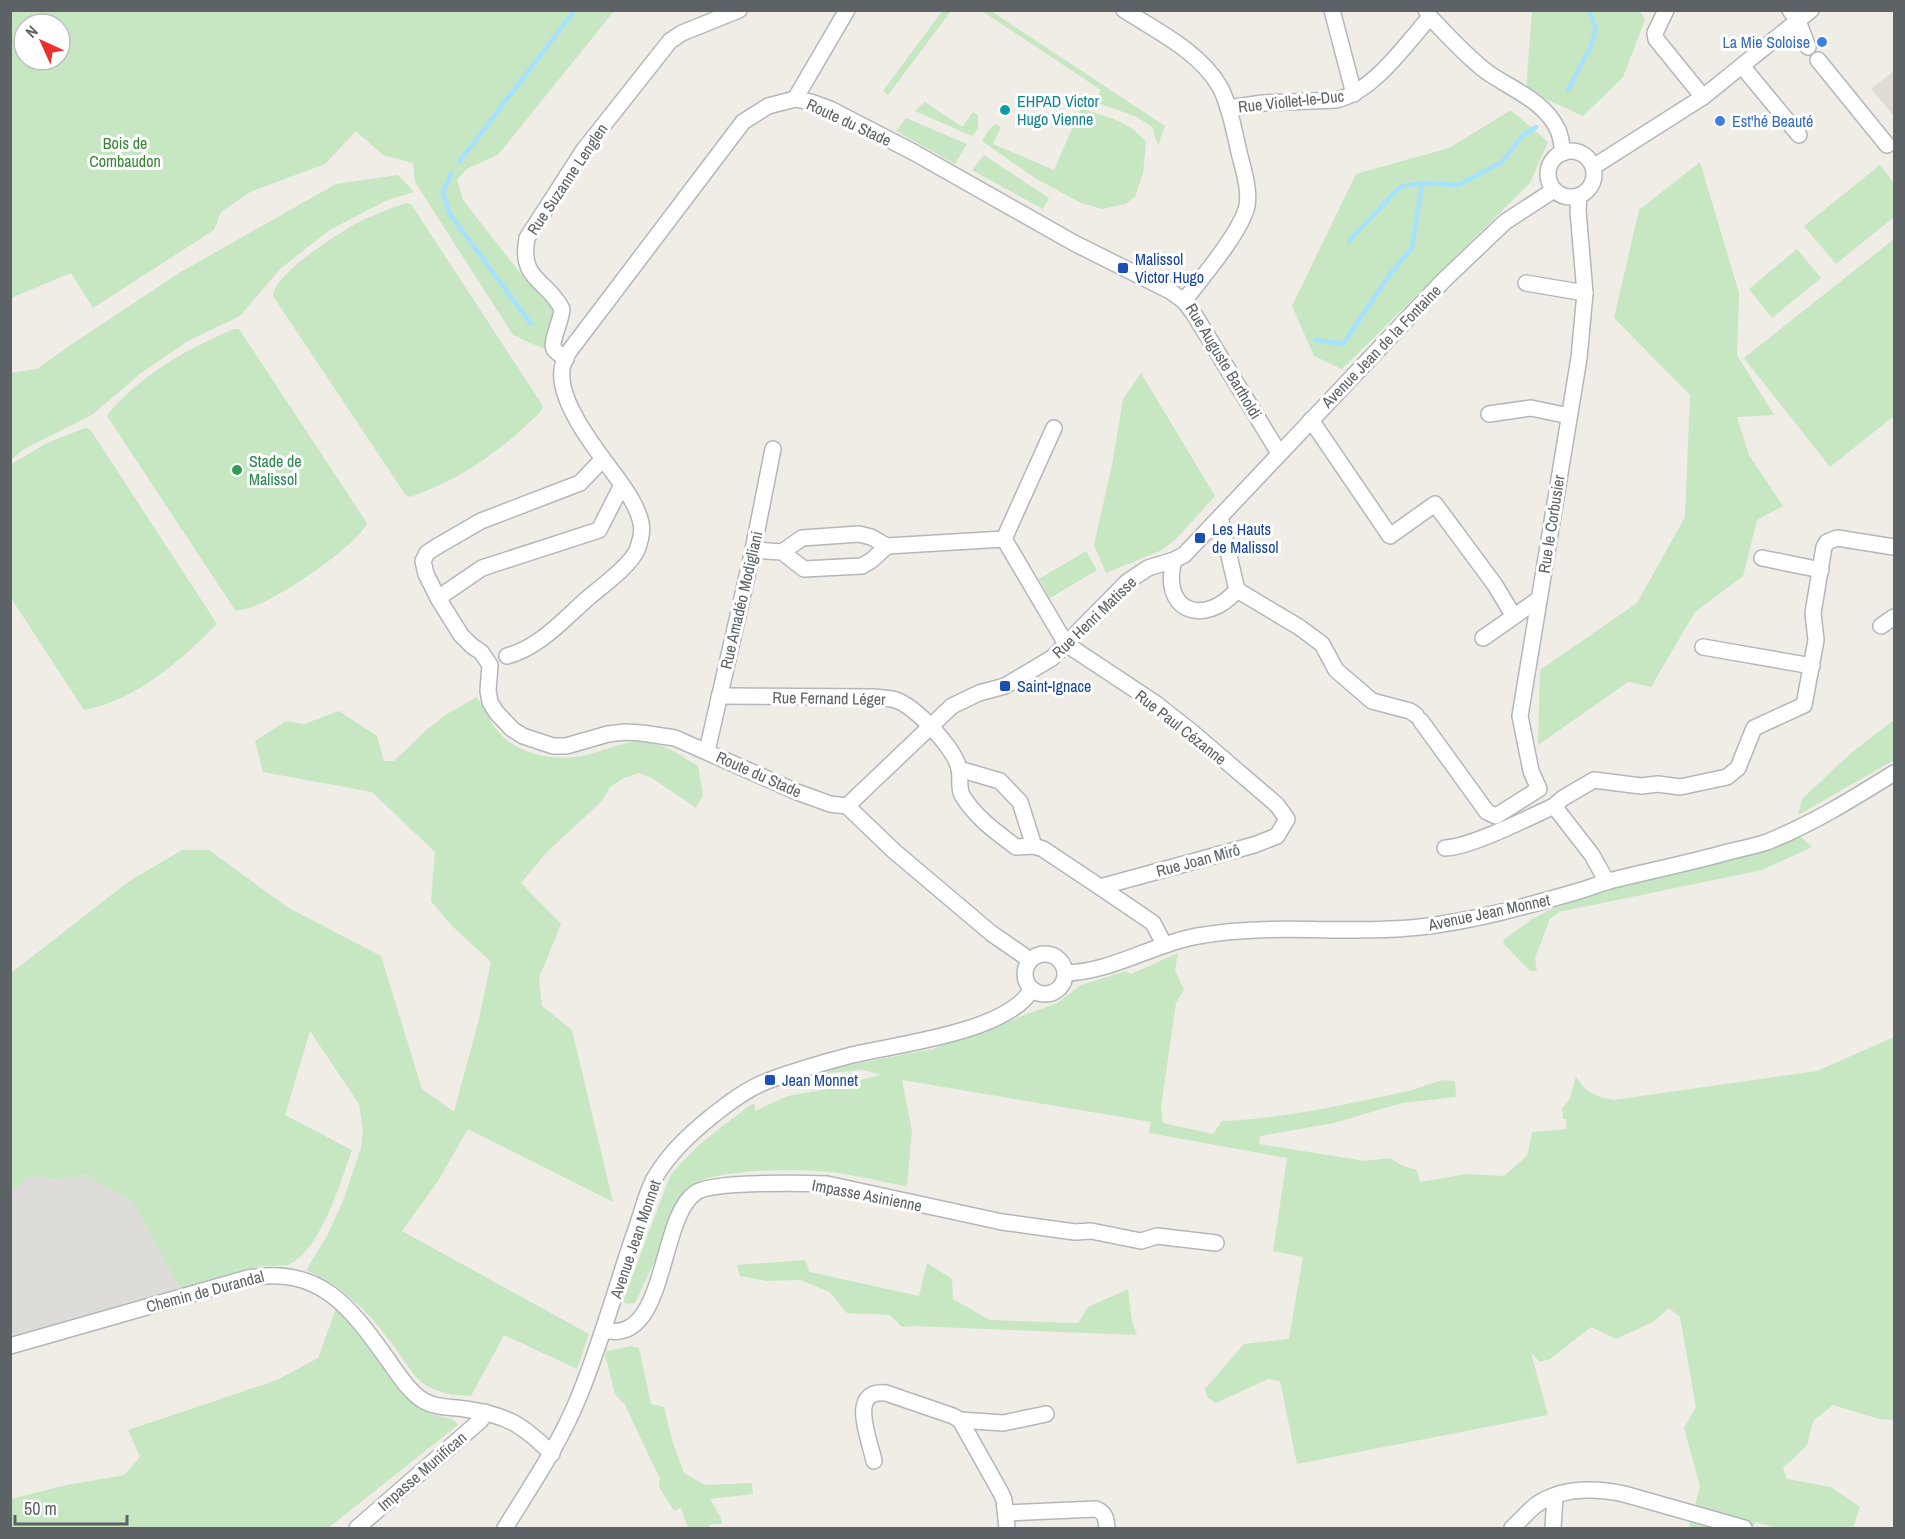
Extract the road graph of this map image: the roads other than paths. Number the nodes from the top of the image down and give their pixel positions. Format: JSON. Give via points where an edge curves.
{"nodes":[{"id":1,"x":739,"y":10,"type":"edge"},
{"id":2,"x":847,"y":10,"type":"edge"},
{"id":3,"x":1124,"y":10,"type":"edge"},
{"id":4,"x":1332,"y":10,"type":"edge"},
{"id":5,"x":1666,"y":10,"type":"edge"},
{"id":6,"x":1811,"y":10,"type":"edge"},
{"id":7,"x":1428,"y":14,"type":"edge"},
{"id":8,"x":1794,"y":16,"type":"edge"},
{"id":9,"x":1808,"y":47,"type":"dead end"},
{"id":10,"x":1818,"y":60,"type":"dead end"},
{"id":11,"x":1742,"y":66,"type":"junction"},
{"id":12,"x":1354,"y":94,"type":"junction"},
{"id":13,"x":1703,"y":97,"type":"junction"},
{"id":14,"x":795,"y":99,"type":"junction"},
{"id":15,"x":1228,"y":108,"type":"junction"},
{"id":16,"x":1799,"y":135,"type":"dead end"},
{"id":17,"x":1887,"y":145,"type":"dead end"},
{"id":18,"x":1563,"y":153,"type":"junction"},
{"id":19,"x":1593,"y":167,"type":"junction"},
{"id":20,"x":1554,"y":190,"type":"junction"},
{"id":21,"x":1579,"y":196,"type":"junction"},
{"id":22,"x":1526,"y":284,"type":"dead end"},
{"id":23,"x":1585,"y":292,"type":"junction"},
{"id":24,"x":1184,"y":301,"type":"junction"},
{"id":25,"x":566,"y":359,"type":"junction"},
{"id":26,"x":1489,"y":414,"type":"dead end"},
{"id":27,"x":1569,"y":416,"type":"junction"},
{"id":28,"x":1311,"y":420,"type":"junction"},
{"id":29,"x":1054,"y":428,"type":"dead end"},
{"id":30,"x":772,"y":449,"type":"dead end"},
{"id":31,"x":1279,"y":453,"type":"junction"},
{"id":32,"x":603,"y":459,"type":"junction"},
{"id":33,"x":622,"y":485,"type":"junction"},
{"id":34,"x":1220,"y":517,"type":"junction"},
{"id":35,"x":1004,"y":539,"type":"junction"},
{"id":36,"x":887,"y":546,"type":"junction"},
{"id":37,"x":1894,"y":547,"type":"edge"},
{"id":38,"x":753,"y":550,"type":"junction"},
{"id":39,"x":782,"y":552,"type":"junction"},
{"id":40,"x":1762,"y":558,"type":"dead end"},
{"id":41,"x":1174,"y":560,"type":"junction"},
{"id":42,"x":1821,"y":570,"type":"junction"},
{"id":43,"x":1237,"y":590,"type":"junction"},
{"id":44,"x":438,"y":598,"type":"junction"},
{"id":45,"x":1539,"y":598,"type":"junction"},
{"id":46,"x":1513,"y":615,"type":"junction"},
{"id":47,"x":1894,"y":616,"type":"edge"},
{"id":48,"x":1881,"y":626,"type":"dead end"},
{"id":49,"x":1483,"y":638,"type":"dead end"},
{"id":50,"x":1066,"y":645,"type":"junction"},
{"id":51,"x":1703,"y":647,"type":"dead end"},
{"id":52,"x":507,"y":656,"type":"dead end"},
{"id":53,"x":1812,"y":666,"type":"junction"},
{"id":54,"x":718,"y":696,"type":"junction"},
{"id":55,"x":930,"y":727,"type":"junction"},
{"id":56,"x":707,"y":751,"type":"junction"},
{"id":57,"x":959,"y":769,"type":"junction"},
{"id":58,"x":1894,"y":773,"type":"edge"},
{"id":59,"x":847,"y":806,"type":"junction"},
{"id":60,"x":1554,"y":806,"type":"junction"},
{"id":61,"x":1287,"y":819,"type":"joint"},
{"id":62,"x":1034,"y":846,"type":"junction"},
{"id":63,"x":1445,"y":848,"type":"dead end"},
{"id":64,"x":1606,"y":882,"type":"junction"},
{"id":65,"x":1100,"y":887,"type":"junction"},
{"id":66,"x":1164,"y":944,"type":"junction"},
{"id":67,"x":1030,"y":960,"type":"junction"},
{"id":68,"x":1065,"y":973,"type":"junction"},
{"id":69,"x":1032,"y":989,"type":"junction"},
{"id":70,"x":1215,"y":1243,"type":"dead end"},
{"id":71,"x":604,"y":1330,"type":"junction"},
{"id":72,"x":10,"y":1346,"type":"edge"},
{"id":73,"x":485,"y":1412,"type":"junction"},
{"id":74,"x":1046,"y":1414,"type":"dead end"},
{"id":75,"x":960,"y":1420,"type":"junction"},
{"id":76,"x":552,"y":1454,"type":"junction"},
{"id":77,"x":874,"y":1461,"type":"dead end"},
{"id":78,"x":1555,"y":1496,"type":"junction"},
{"id":79,"x":1006,"y":1521,"type":"edge"},
{"id":80,"x":357,"y":1528,"type":"edge"},
{"id":81,"x":505,"y":1528,"type":"edge"},
{"id":82,"x":1107,"y":1528,"type":"edge"},
{"id":83,"x":1512,"y":1528,"type":"edge"},
{"id":84,"x":1553,"y":1528,"type":"edge"},
{"id":85,"x":1744,"y":1528,"type":"edge"}],
"edges":[{"from":1,"to":25,"type":"street","name":"Rue Suzanne Lenglen","via":[[670,41],[583,151],[527,238],[525,251],[530,272],[562,309],[553,342]]},
{"from":2,"to":14,"type":"street"},
{"from":3,"to":15,"type":"street","name":"Rue Auguste Bartholdi","via":[[1198,61],[1219,85]]},
{"from":4,"to":12,"type":"street","name":"Rue Viollet-le-Duc"},
{"from":5,"to":13,"type":"street","via":[[1656,39]]},
{"from":6,"to":8,"type":"street"},
{"from":7,"to":12,"type":"street","name":"Rue Viollet-le-Duc","via":[[1376,77]]},
{"from":7,"to":18,"type":"street","via":[[1487,71],[1531,99],[1550,118]]},
{"from":8,"to":9,"type":"street"},
{"from":8,"to":11,"type":"street"},
{"from":10,"to":17,"type":"street"},
{"from":11,"to":13,"type":"street"},
{"from":11,"to":16,"type":"street"},
{"from":12,"to":15,"type":"street","name":"Rue Viollet-le-Duc","via":[[1336,100]]},
{"from":13,"to":19,"type":"street"},
{"from":14,"to":24,"type":"street","name":"Route du Stade","via":[[830,109]]},
{"from":14,"to":25,"type":"street","name":"Route du Stade","via":[[768,106],[743,122]]},
{"from":15,"to":24,"type":"street","name":"Rue Auguste Bartholdi","via":[[1245,179],[1246,207],[1225,246]]},
{"from":18,"to":19,"type":"street","via":[[1578,152]]},
{"from":18,"to":20,"type":"street","via":[[1549,171]]},
{"from":19,"to":21,"type":"street","via":[[1591,187]]},
{"from":20,"to":21,"type":"street","via":[[1568,197]]},
{"from":20,"to":28,"type":"street","name":"Avenue Jean de la Fontaine","via":[[1505,222],[1483,242]]},
{"from":21,"to":23,"type":"street","name":"Rue le Corbusier"},
{"from":22,"to":23,"type":"street"},
{"from":23,"to":27,"type":"street","name":"Rue le Corbusier"},
{"from":24,"to":31,"type":"street","name":"Rue Auguste Bartholdi"},
{"from":25,"to":32,"type":"street","name":"Route du Stade","via":[[561,381],[568,402]]},
{"from":26,"to":27,"type":"street","via":[[1531,408]]},
{"from":27,"to":45,"type":"street","name":"Rue le Corbusier"},
{"from":28,"to":31,"type":"street","name":"Avenue Jean de la Fontaine"},
{"from":28,"to":46,"type":"street","via":[[1390,536],[1435,504]]},
{"from":29,"to":35,"type":"street"},
{"from":30,"to":38,"type":"street","name":"Rue Amadéo Modigliani"},
{"from":31,"to":34,"type":"street","name":"Avenue Jean de la Fontaine"},
{"from":32,"to":33,"type":"street","name":"Route du Stade"},
{"from":32,"to":44,"type":"street","via":[[580,483],[481,521],[427,553],[423,566]]},
{"from":33,"to":44,"type":"street","via":[[599,530],[482,568]]},
{"from":33,"to":52,"type":"street","name":"Route du Stade","via":[[641,523],[636,552],[540,640]]},
{"from":34,"to":41,"type":"street","name":"Avenue Jean de la Fontaine","via":[[1184,555]]},
{"from":34,"to":43,"type":"street"},
{"from":35,"to":36,"type":"street"},
{"from":35,"to":50,"type":"street"},
{"from":36,"to":39,"type":"street","via":[[859,534],[802,538]]},
{"from":36,"to":39,"type":"street","via":[[862,566],[804,569]]},
{"from":37,"to":42,"type":"street","via":[[1837,538],[1827,542]]},
{"from":38,"to":39,"type":"street"},
{"from":38,"to":54,"type":"street","name":"Rue Amadéo Modigliani"},
{"from":40,"to":42,"type":"street"},
{"from":41,"to":43,"type":"street","via":[[1172,586],[1175,597],[1185,606],[1207,611]]},
{"from":41,"to":50,"type":"street","name":"Rue Henri Matisse","via":[[1148,568],[1127,582]]},
{"from":42,"to":53,"type":"street","via":[[1813,613],[1816,640]]},
{"from":43,"to":45,"type":"street","name":"Rue le Corbusier","via":[[1322,644],[1336,670],[1372,701],[1410,711],[1487,812],[1496,816],[1539,789],[1531,771],[1520,716]]},
{"from":44,"to":56,"type":"street","name":"Route du Stade","via":[[461,635],[490,665],[490,702],[512,729],[553,746],[608,734],[642,733],[675,738]]},
{"from":45,"to":46,"type":"street"},
{"from":46,"to":49,"type":"street"},
{"from":47,"to":48,"type":"street"},
{"from":50,"to":55,"type":"street","name":"Rue Henri Matisse","via":[[1028,674],[952,706]]},
{"from":50,"to":61,"type":"street","name":"Rue Paul Cézanne","via":[[1192,732],[1277,805]]},
{"from":51,"to":53,"type":"street"},
{"from":53,"to":60,"type":"street","via":[[1804,705],[1754,728],[1738,768],[1727,777],[1680,787],[1594,780]]},
{"from":54,"to":55,"type":"street","name":"Rue Fernand Léger","via":[[894,699],[912,709]]},
{"from":54,"to":56,"type":"street","name":"Rue Amadéo Modigliani"},
{"from":55,"to":57,"type":"street","via":[[952,752]]},
{"from":55,"to":59,"type":"street","name":"Rue Henri Matisse"},
{"from":56,"to":59,"type":"street","name":"Route du Stade","via":[[797,792]]},
{"from":57,"to":62,"type":"street","via":[[1000,781],[1020,802]]},
{"from":57,"to":62,"type":"street","via":[[961,793],[980,818],[1016,847]]},
{"from":58,"to":64,"type":"street","name":"Avenue Jean Monnet","via":[[1766,842]]},
{"from":59,"to":67,"type":"street","via":[[991,933]]},
{"from":60,"to":63,"type":"street"},
{"from":60,"to":64,"type":"street","via":[[1592,855]]},
{"from":61,"to":65,"type":"street","name":"Rue Joan Mirô","via":[[1277,836],[1254,845]]},
{"from":62,"to":65,"type":"street"},
{"from":64,"to":66,"type":"street","name":"Avenue Jean Monnet","via":[[1448,923],[1399,929],[1256,930],[1204,934]]},
{"from":65,"to":66,"type":"street","via":[[1153,922]]},
{"from":66,"to":68,"type":"street","name":"Avenue Jean Monnet","via":[[1110,966]]},
{"from":67,"to":68,"type":"street","via":[[1040,954],[1052,955],[1061,962]]},
{"from":67,"to":69,"type":"street","via":[[1025,970]]},
{"from":68,"to":69,"type":"street","via":[[1054,992],[1042,994]]},
{"from":69,"to":71,"type":"street","name":"Avenue Jean Monnet","via":[[1018,1006],[982,1023],[770,1080],[740,1095],[713,1116],[673,1151],[653,1182]]},
{"from":70,"to":71,"type":"street","name":"Impasse Asinienne","via":[[1157,1236],[1141,1241],[1091,1231],[1002,1222],[827,1184],[715,1186],[696,1192],[682,1207],[657,1286],[640,1318],[623,1332]]},
{"from":71,"to":76,"type":"street","name":"Avenue Jean Monnet"},
{"from":72,"to":73,"type":"street","name":"Chemin de Durandal","via":[[248,1278],[288,1275],[322,1288],[340,1302],[357,1318],[410,1388],[426,1402]]},
{"from":73,"to":76,"type":"street","name":"Chemin de Durandal","via":[[521,1425]]},
{"from":73,"to":80,"type":"street","name":"Impasse Munifican","via":[[481,1420]]},
{"from":74,"to":75,"type":"street","via":[[1003,1423]]},
{"from":75,"to":77,"type":"street","via":[[886,1393],[869,1395],[863,1411]]},
{"from":75,"to":79,"type":"street","via":[[1001,1493]]},
{"from":76,"to":81,"type":"street","name":"Avenue Jean Monnet"},
{"from":78,"to":83,"type":"street","via":[[1536,1505]]},
{"from":78,"to":84,"type":"street"},
{"from":78,"to":85,"type":"street","via":[[1570,1491],[1605,1490]]},
{"from":79,"to":82,"type":"street","via":[[1096,1509],[1106,1517]]}]}
